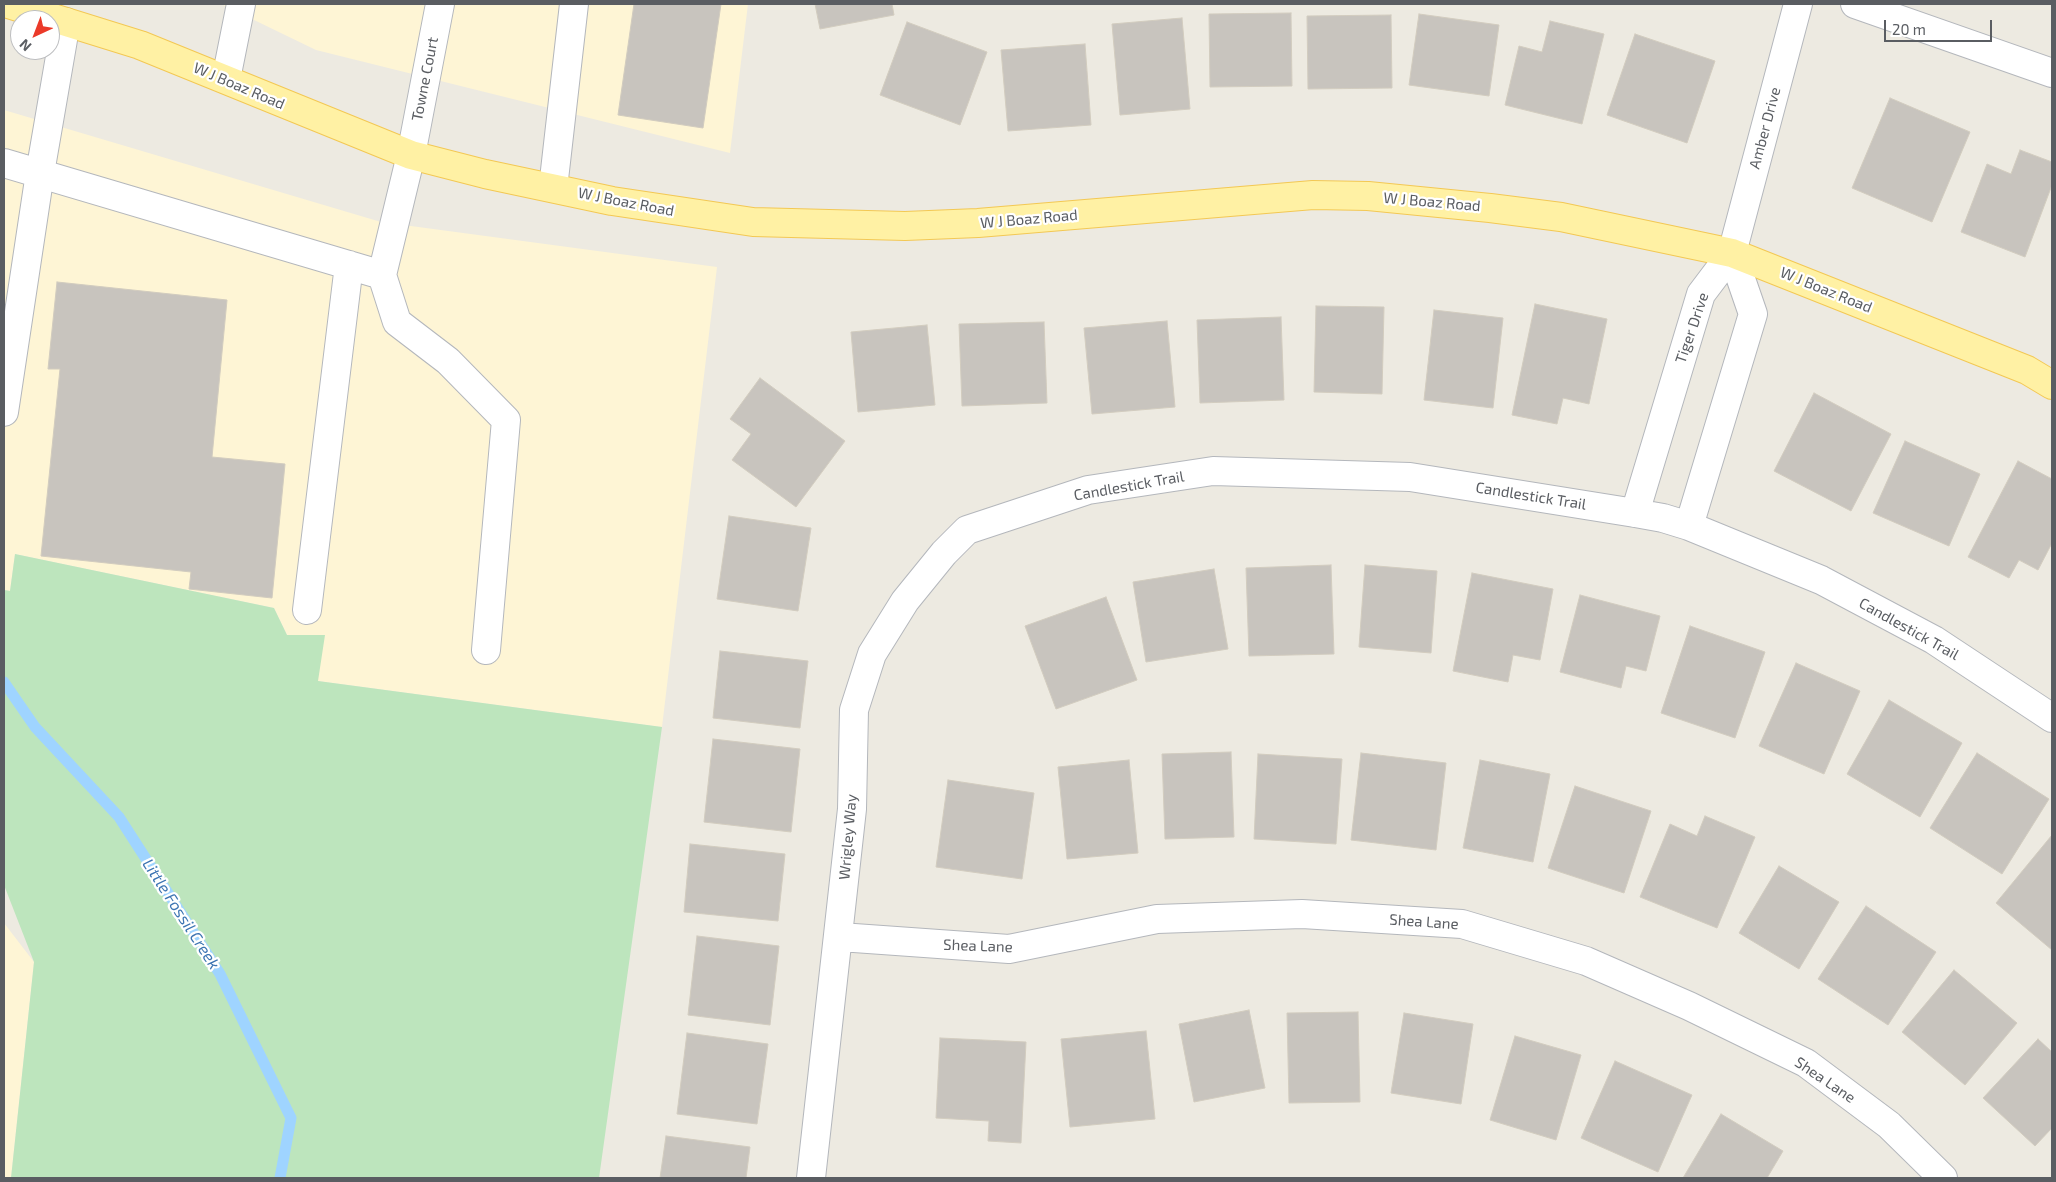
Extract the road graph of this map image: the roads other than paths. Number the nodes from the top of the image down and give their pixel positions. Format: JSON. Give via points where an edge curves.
{"nodes":[{"id":1,"x":8,"y":4,"type":"edge"},
{"id":2,"x":241,"y":4,"type":"edge"},
{"id":3,"x":440,"y":4,"type":"edge"},
{"id":4,"x":574,"y":4,"type":"edge"},
{"id":5,"x":1798,"y":4,"type":"edge"},
{"id":6,"x":1855,"y":4,"type":"edge"},
{"id":7,"x":66,"y":22,"type":"junction"},
{"id":8,"x":2052,"y":74,"type":"edge"},
{"id":9,"x":226,"y":79,"type":"junction"},
{"id":10,"x":410,"y":155,"type":"junction"},
{"id":11,"x":4,"y":163,"type":"edge"},
{"id":12,"x":40,"y":173,"type":"junction"},
{"id":13,"x":553,"y":188,"type":"junction"},
{"id":14,"x":1732,"y":253,"type":"junction"},
{"id":15,"x":349,"y":266,"type":"junction"},
{"id":16,"x":382,"y":275,"type":"junction"},
{"id":17,"x":2052,"y":385,"type":"edge"},
{"id":18,"x":4,"y":412,"type":"edge"},
{"id":19,"x":1635,"y":513,"type":"junction"},
{"id":20,"x":1689,"y":526,"type":"junction"},
{"id":21,"x":966,"y":530,"type":"joint"},
{"id":22,"x":306,"y":610,"type":"dead end"},
{"id":23,"x":486,"y":650,"type":"dead end"},
{"id":24,"x":2052,"y":718,"type":"edge"},
{"id":25,"x":840,"y":937,"type":"junction"},
{"id":26,"x":811,"y":1178,"type":"edge"},
{"id":27,"x":1943,"y":1178,"type":"edge"}],
"edges":[{"from":1,"to":7,"type":"main road","name":"W J Boaz Road"},
{"from":2,"to":9,"type":"street"},
{"from":3,"to":10,"type":"street","name":"Towne Court"},
{"from":4,"to":13,"type":"street"},
{"from":5,"to":14,"type":"street","name":"Amber Drive"},
{"from":6,"to":8,"type":"street"},
{"from":7,"to":9,"type":"main road","name":"W J Boaz Road","via":[[140,45]]},
{"from":7,"to":12,"type":"street"},
{"from":9,"to":10,"type":"main road","name":"W J Boaz Road"},
{"from":10,"to":13,"type":"main road","name":"W J Boaz Road"},
{"from":10,"to":16,"type":"street","name":"Towne Court"},
{"from":11,"to":12,"type":"street"},
{"from":12,"to":15,"type":"street"},
{"from":12,"to":18,"type":"street"},
{"from":13,"to":14,"type":"main road","name":"W J Boaz Road","via":[[660,210],[753,222],[869,226],[978,223],[1313,195],[1368,196],[1561,217]]},
{"from":14,"to":17,"type":"main road","name":"W J Boaz Road","via":[[2027,370]]},
{"from":14,"to":19,"type":"street","name":"Tiger Drive","via":[[1701,294]]},
{"from":14,"to":20,"type":"street","via":[[1753,314]]},
{"from":15,"to":16,"type":"street"},
{"from":15,"to":22,"type":"street"},
{"from":16,"to":23,"type":"street","via":[[397,322],[448,361],[506,420]]},
{"from":19,"to":20,"type":"street","name":"Candlestick Trail"},
{"from":19,"to":21,"type":"street","name":"Candlestick Trail","via":[[1410,477],[1212,471],[1088,490]]},
{"from":20,"to":24,"type":"street","name":"Candlestick Trail","via":[[1821,580],[1934,640]]},
{"from":21,"to":25,"type":"street","name":"Wrigley Way","via":[[944,553],[896,616],[872,654],[854,710],[852,809]]},
{"from":25,"to":26,"type":"street","name":"Wrigley Way"},
{"from":25,"to":27,"type":"street","name":"Shea Lane","via":[[1009,950],[1156,919],[1302,914],[1462,924],[1586,961],[1690,1006],[1806,1063],[1889,1125]]}]}
